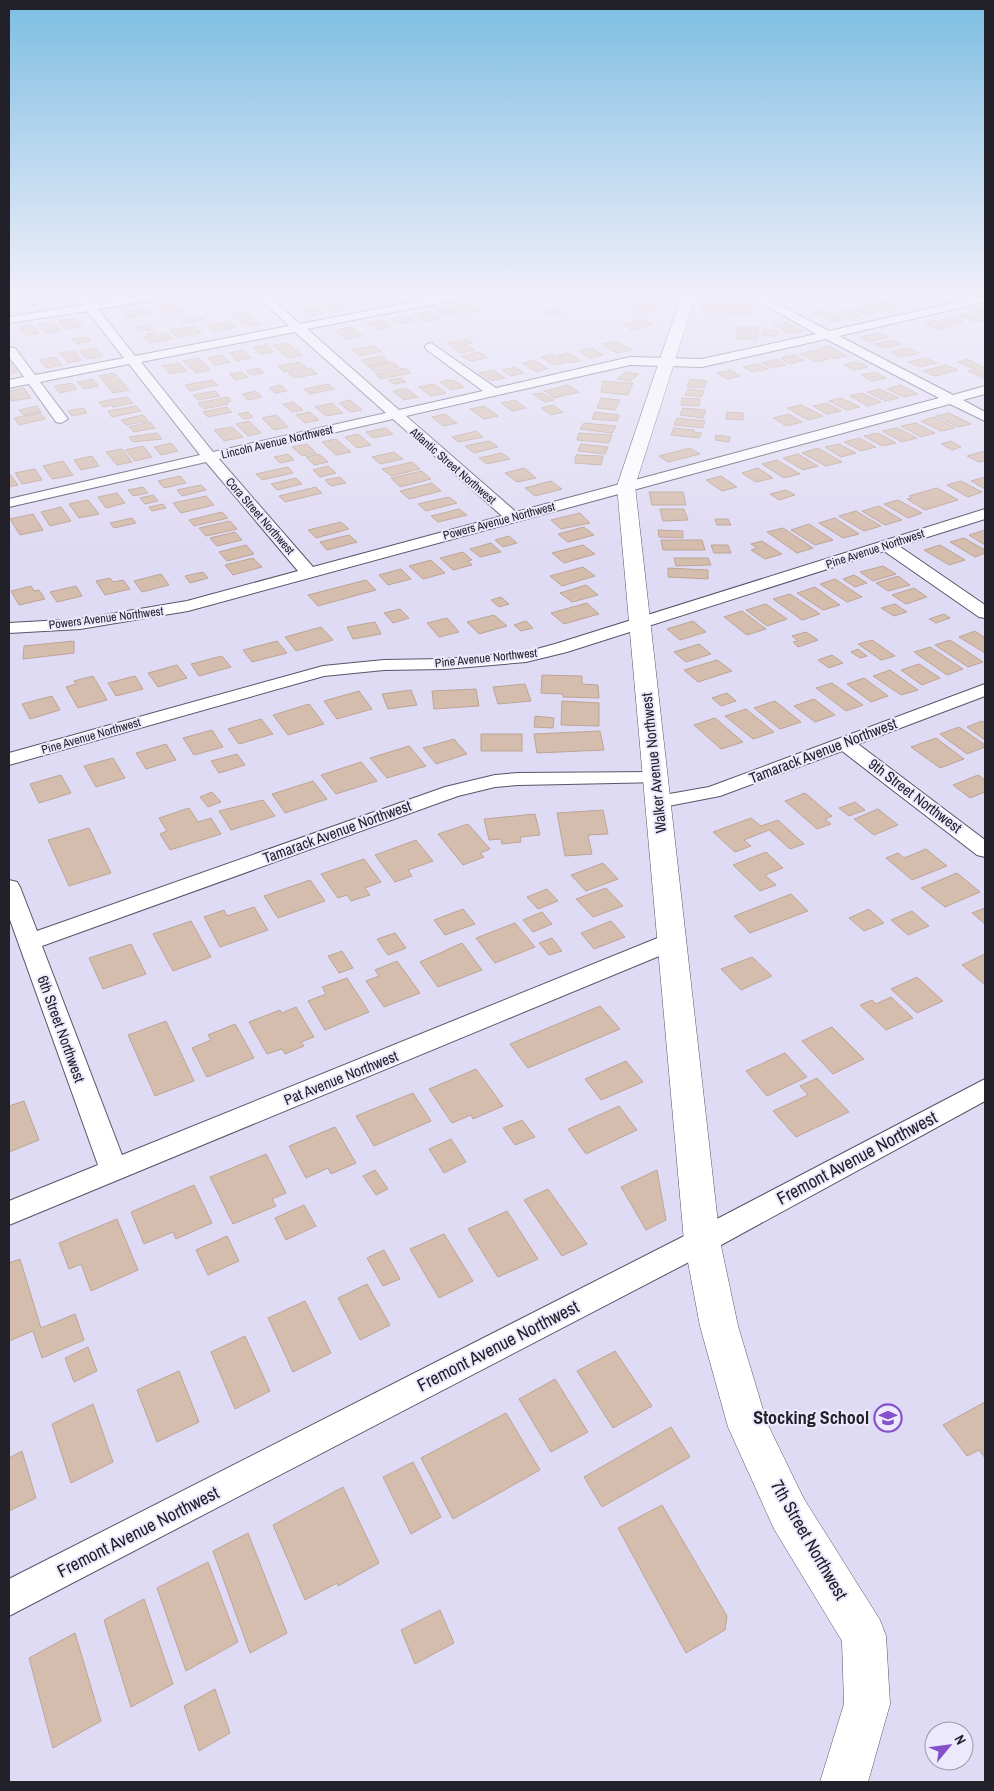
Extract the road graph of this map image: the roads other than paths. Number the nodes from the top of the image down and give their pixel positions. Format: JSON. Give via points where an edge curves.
{"nodes":[{"id":1,"x":41,"y":378,"type":"edge"},
{"id":2,"x":145,"y":378,"type":"edge"},
{"id":3,"x":353,"y":378,"type":"edge"},
{"id":4,"x":474,"y":378,"type":"edge"},
{"id":5,"x":555,"y":378,"type":"edge"},
{"id":6,"x":661,"y":378,"type":"edge"},
{"id":7,"x":910,"y":378,"type":"edge"},
{"id":8,"x":34,"y":379,"type":"junction"},
{"id":9,"x":9,"y":384,"type":"edge"},
{"id":10,"x":985,"y":390,"type":"edge"},
{"id":11,"x":493,"y":392,"type":"junction"},
{"id":12,"x":951,"y":400,"type":"junction"},
{"id":13,"x":394,"y":415,"type":"junction"},
{"id":14,"x":985,"y":417,"type":"edge"},
{"id":15,"x":60,"y":419,"type":"dead end"},
{"id":16,"x":210,"y":458,"type":"junction"},
{"id":17,"x":626,"y":486,"type":"junction"},
{"id":18,"x":9,"y":503,"type":"edge"},
{"id":19,"x":985,"y":514,"type":"edge"},
{"id":20,"x":512,"y":518,"type":"junction"},
{"id":21,"x":886,"y":545,"type":"junction"},
{"id":22,"x":309,"y":573,"type":"junction"},
{"id":23,"x":985,"y":613,"type":"edge"},
{"id":24,"x":640,"y":623,"type":"junction"},
{"id":25,"x":9,"y":628,"type":"edge"},
{"id":26,"x":985,"y":690,"type":"edge"},
{"id":27,"x":844,"y":743,"type":"junction"},
{"id":28,"x":9,"y":760,"type":"edge"},
{"id":29,"x":656,"y":778,"type":"junction"},
{"id":30,"x":658,"y":802,"type":"junction"},
{"id":31,"x":985,"y":850,"type":"edge"},
{"id":32,"x":9,"y":886,"type":"edge"},
{"id":33,"x":673,"y":941,"type":"junction"},
{"id":34,"x":29,"y":942,"type":"junction"},
{"id":35,"x":985,"y":1089,"type":"edge"},
{"id":36,"x":114,"y":1171,"type":"junction"},
{"id":37,"x":9,"y":1213,"type":"edge"},
{"id":38,"x":702,"y":1241,"type":"junction"},
{"id":39,"x":9,"y":1598,"type":"edge"},
{"id":40,"x":844,"y":1782,"type":"edge"}],
"edges":[{"from":1,"to":8,"type":"street"},
{"from":2,"to":16,"type":"street","name":"Cora Street Northwest"},
{"from":3,"to":13,"type":"street","name":"Atlantic Street Northwest"},
{"from":4,"to":11,"type":"street"},
{"from":5,"to":11,"type":"street","name":"Lincoln Avenue Northwest"},
{"from":6,"to":17,"type":"main road","name":"Walker Avenue Northwest"},
{"from":7,"to":12,"type":"street"},
{"from":8,"to":9,"type":"street"},
{"from":8,"to":15,"type":"street"},
{"from":10,"to":12,"type":"street","name":"Powers Avenue Northwest"},
{"from":11,"to":13,"type":"street","name":"Lincoln Avenue Northwest"},
{"from":12,"to":14,"type":"street"},
{"from":12,"to":17,"type":"street","name":"Powers Avenue Northwest"},
{"from":13,"to":16,"type":"street","name":"Lincoln Avenue Northwest"},
{"from":13,"to":20,"type":"street","name":"Atlantic Street Northwest"},
{"from":16,"to":18,"type":"street","name":"Lincoln Avenue Northwest"},
{"from":16,"to":22,"type":"street","name":"Cora Street Northwest"},
{"from":17,"to":20,"type":"street","name":"Powers Avenue Northwest"},
{"from":17,"to":24,"type":"main road","name":"Walker Avenue Northwest"},
{"from":19,"to":21,"type":"street","name":"Pine Avenue Northwest"},
{"from":20,"to":22,"type":"street","name":"Powers Avenue Northwest"},
{"from":21,"to":23,"type":"street"},
{"from":21,"to":24,"type":"street","name":"Pine Avenue Northwest"},
{"from":22,"to":25,"type":"street","name":"Powers Avenue Northwest","via":[[180,608],[80,624]]},
{"from":24,"to":28,"type":"street","name":"Pine Avenue Northwest","via":[[526,657],[323,671]]},
{"from":24,"to":29,"type":"main road","name":"Walker Avenue Northwest"},
{"from":26,"to":27,"type":"street","name":"Tamarack Avenue Northwest"},
{"from":27,"to":30,"type":"street","name":"Tamarack Avenue Northwest","via":[[713,792]]},
{"from":27,"to":31,"type":"street","name":"9th Street Northwest"},
{"from":29,"to":30,"type":"main road","name":"Walker Avenue Northwest"},
{"from":29,"to":34,"type":"street","name":"Tamarack Avenue Northwest","via":[[518,779],[459,789]]},
{"from":30,"to":33,"type":"main road","name":"Walker Avenue Northwest"},
{"from":32,"to":34,"type":"street","name":"6th Street Northwest"},
{"from":33,"to":36,"type":"street","name":"Pat Avenue Northwest"},
{"from":33,"to":38,"type":"main road","name":"Walker Avenue Northwest"},
{"from":34,"to":36,"type":"street","name":"6th Street Northwest"},
{"from":35,"to":38,"type":"street","name":"Fremont Avenue Northwest"},
{"from":36,"to":37,"type":"street","name":"Pat Avenue Northwest"},
{"from":38,"to":39,"type":"street","name":"Fremont Avenue Northwest"},
{"from":38,"to":40,"type":"main road","name":"7th Street Northwest","via":[[718,1326],[748,1426],[789,1514],[864,1636],[867,1704]]}]}
